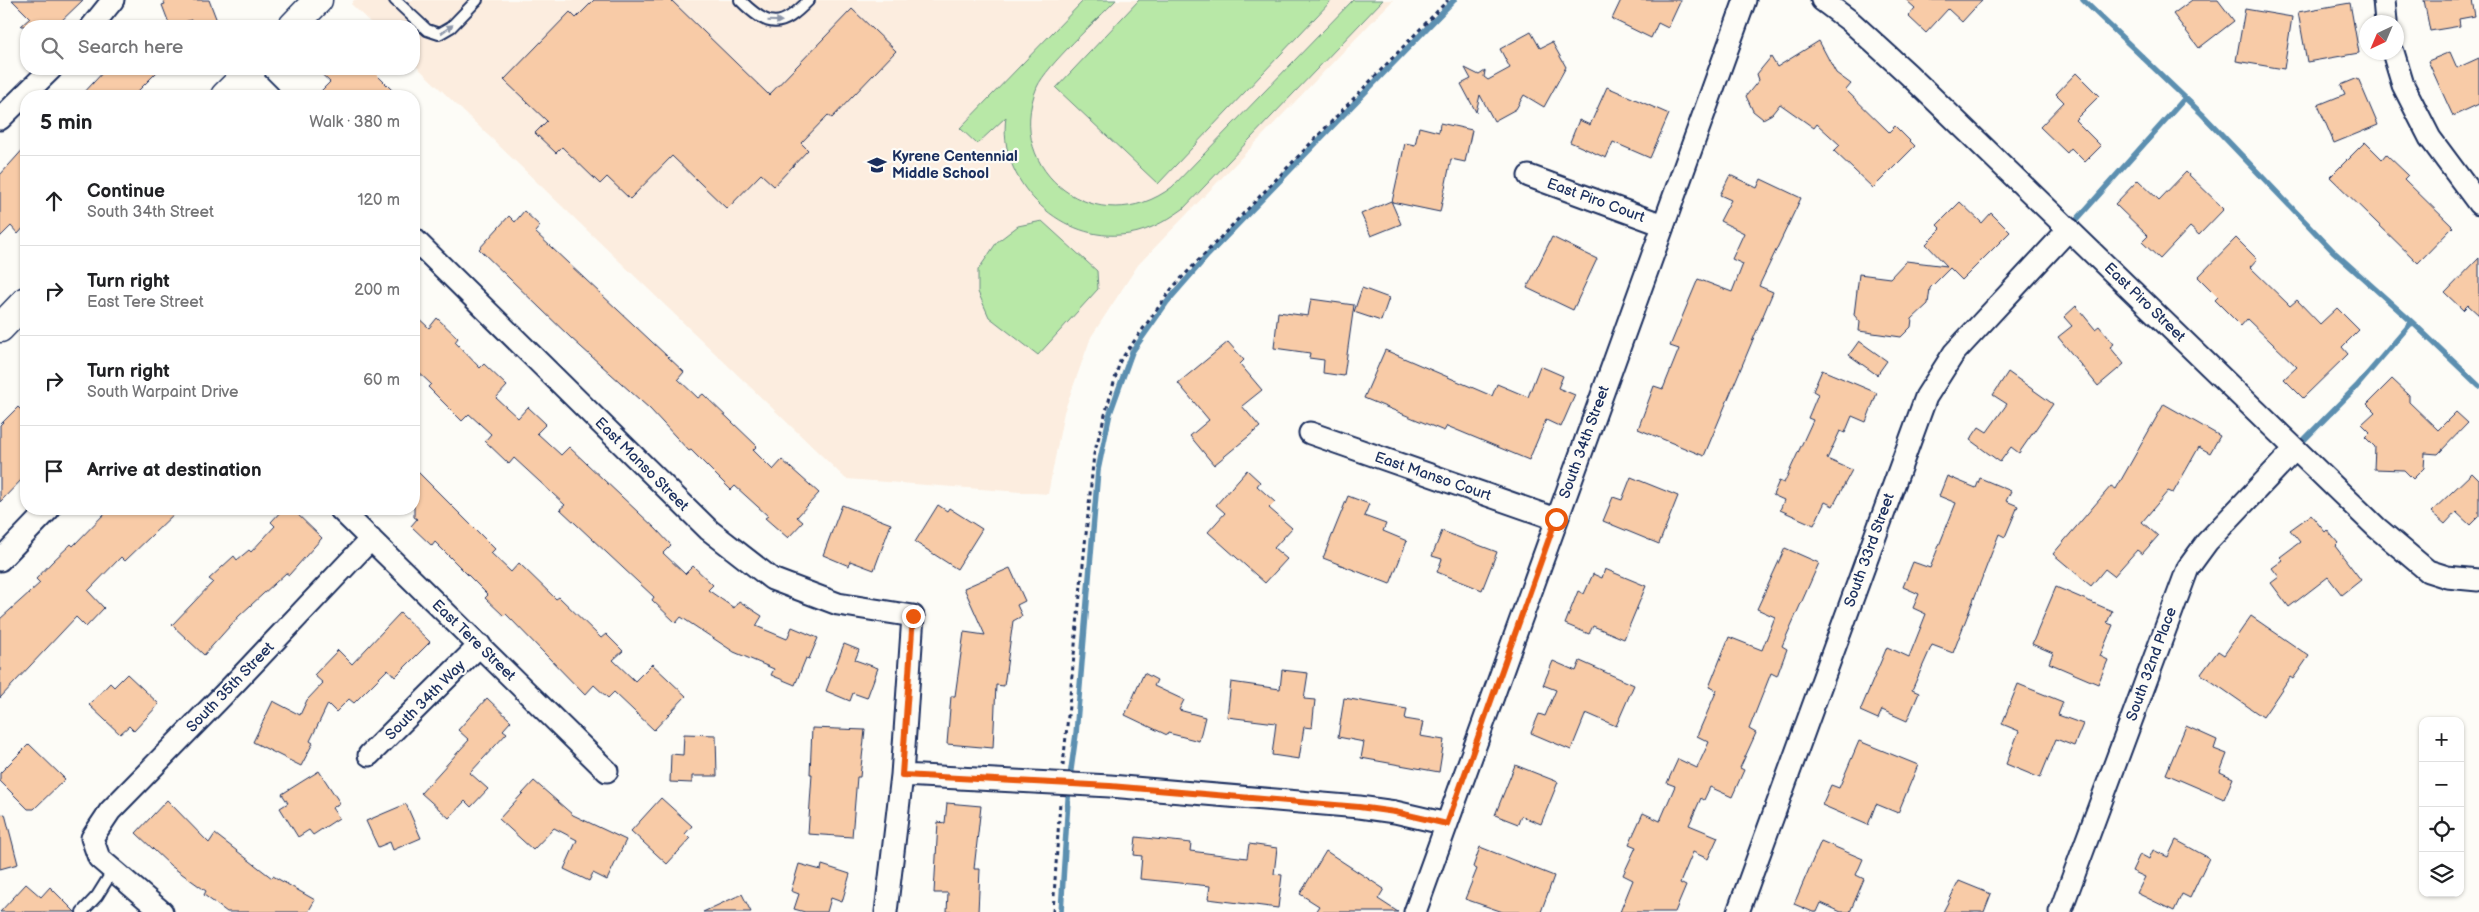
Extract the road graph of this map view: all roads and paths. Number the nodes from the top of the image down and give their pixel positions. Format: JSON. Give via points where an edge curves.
{"nodes":[{"id":1,"x":113,"y":0,"type":"edge"},
{"id":2,"x":318,"y":0,"type":"edge"},
{"id":3,"x":394,"y":0,"type":"edge"},
{"id":4,"x":476,"y":0,"type":"edge"},
{"id":5,"x":740,"y":0,"type":"edge"},
{"id":6,"x":809,"y":0,"type":"edge"},
{"id":7,"x":1448,"y":0,"type":"edge"},
{"id":8,"x":1745,"y":0,"type":"edge"},
{"id":9,"x":1822,"y":0,"type":"edge"},
{"id":10,"x":2384,"y":0,"type":"edge"},
{"id":11,"x":2385,"y":15,"type":"edge"},
{"id":12,"x":97,"y":20,"type":"edge"},
{"id":13,"x":299,"y":20,"type":"edge"},
{"id":14,"x":416,"y":20,"type":"edge"},
{"id":15,"x":420,"y":24,"type":"edge"},
{"id":16,"x":2395,"y":60,"type":"edge"},
{"id":17,"x":47,"y":75,"type":"edge"},
{"id":18,"x":246,"y":75,"type":"edge"},
{"id":19,"x":252,"y":75,"type":"edge"},
{"id":20,"x":37,"y":90,"type":"edge"},
{"id":21,"x":231,"y":90,"type":"edge"},
{"id":22,"x":264,"y":90,"type":"edge"},
{"id":23,"x":20,"y":104,"type":"edge"},
{"id":24,"x":0,"y":119,"type":"edge"},
{"id":25,"x":1529,"y":176,"type":"dead end"},
{"id":26,"x":2479,"y":204,"type":"edge"},
{"id":27,"x":1663,"y":225,"type":"junction"},
{"id":28,"x":2069,"y":229,"type":"junction"},
{"id":29,"x":420,"y":245,"type":"edge"},
{"id":30,"x":20,"y":307,"type":"edge"},
{"id":31,"x":0,"y":328,"type":"edge"},
{"id":32,"x":1310,"y":433,"type":"dead end"},
{"id":33,"x":2295,"y":449,"type":"junction"},
{"id":34,"x":43,"y":515,"type":"edge"},
{"id":35,"x":346,"y":515,"type":"edge"},
{"id":36,"x":1556,"y":519,"type":"junction"},
{"id":37,"x":371,"y":539,"type":"junction"},
{"id":38,"x":0,"y":560,"type":"edge"},
{"id":39,"x":2478,"y":580,"type":"edge"},
{"id":40,"x":480,"y":645,"type":"junction"},
{"id":41,"x":369,"y":755,"type":"dead end"},
{"id":42,"x":607,"y":771,"type":"dead end"},
{"id":43,"x":902,"y":775,"type":"junction"},
{"id":44,"x":1061,"y":783,"type":"junction"},
{"id":45,"x":1447,"y":824,"type":"junction"},
{"id":46,"x":112,"y":872,"type":"junction"},
{"id":47,"x":82,"y":912,"type":"edge"},
{"id":48,"x":162,"y":912,"type":"edge"},
{"id":49,"x":886,"y":912,"type":"edge"},
{"id":50,"x":1053,"y":912,"type":"edge"},
{"id":51,"x":1415,"y":912,"type":"edge"},
{"id":52,"x":1738,"y":912,"type":"edge"},
{"id":53,"x":2060,"y":912,"type":"edge"}],
"edges":[{"from":1,"to":12,"type":"street"},
{"from":2,"to":13,"type":"street"},
{"from":3,"to":14,"type":"lane","one_way":true},
{"from":15,"to":4,"type":"lane","one_way":true,"via":[[439,34],[451,27]]},
{"from":5,"to":6,"type":"lane","one_way":true,"via":[[766,20],[780,22],[794,16]]},
{"from":7,"to":44,"type":"path","via":[[1173,287],[1120,361],[1094,454]]},
{"from":8,"to":27,"type":"street","name":"South 34th Street"},
{"from":9,"to":28,"type":"street","name":"East Piro Street","via":[[1900,67]]},
{"from":10,"to":11,"type":"street"},
{"from":16,"to":26,"type":"street","via":[[2402,85],[2430,138]]},
{"from":17,"to":20,"type":"street"},
{"from":18,"to":21,"type":"street"},
{"from":19,"to":22,"type":"street"},
{"from":23,"to":24,"type":"street"},
{"from":25,"to":27,"type":"street","name":"East Piro Court"},
{"from":27,"to":36,"type":"street","name":"South 34th Street"},
{"from":28,"to":33,"type":"street","name":"East Piro Street"},
{"from":28,"to":52,"type":"street","name":"South 33rd Street","via":[[1954,353],[1926,397]]},
{"from":29,"to":43,"type":"street","name":"East Manso Street","via":[[708,530],[772,579],[838,604],[913,616]]},
{"from":30,"to":31,"type":"street"},
{"from":32,"to":36,"type":"street","name":"East Manso Court"},
{"from":33,"to":39,"type":"street","name":"East Piro Street","via":[[2378,528],[2428,570],[2446,578]]},
{"from":33,"to":53,"type":"street","name":"South 32nd Place","via":[[2207,542],[2188,568]]},
{"from":34,"to":38,"type":"street"},
{"from":35,"to":37,"type":"street","name":"East Tere Street"},
{"from":36,"to":45,"type":"street","name":"South 34th Street"},
{"from":37,"to":40,"type":"street","name":"East Tere Street"},
{"from":37,"to":46,"type":"street","name":"South 35th Street","via":[[110,811],[92,838],[99,858]]},
{"from":40,"to":41,"type":"street","name":"South 34th Way"},
{"from":40,"to":42,"type":"street","name":"East Tere Street"},
{"from":43,"to":44,"type":"street"},
{"from":43,"to":49,"type":"street"},
{"from":44,"to":45,"type":"street","via":[[1359,807]]},
{"from":44,"to":50,"type":"path"},
{"from":45,"to":51,"type":"street","name":"South 34th Street"},
{"from":46,"to":47,"type":"lane"},
{"from":46,"to":48,"type":"street"}]}
